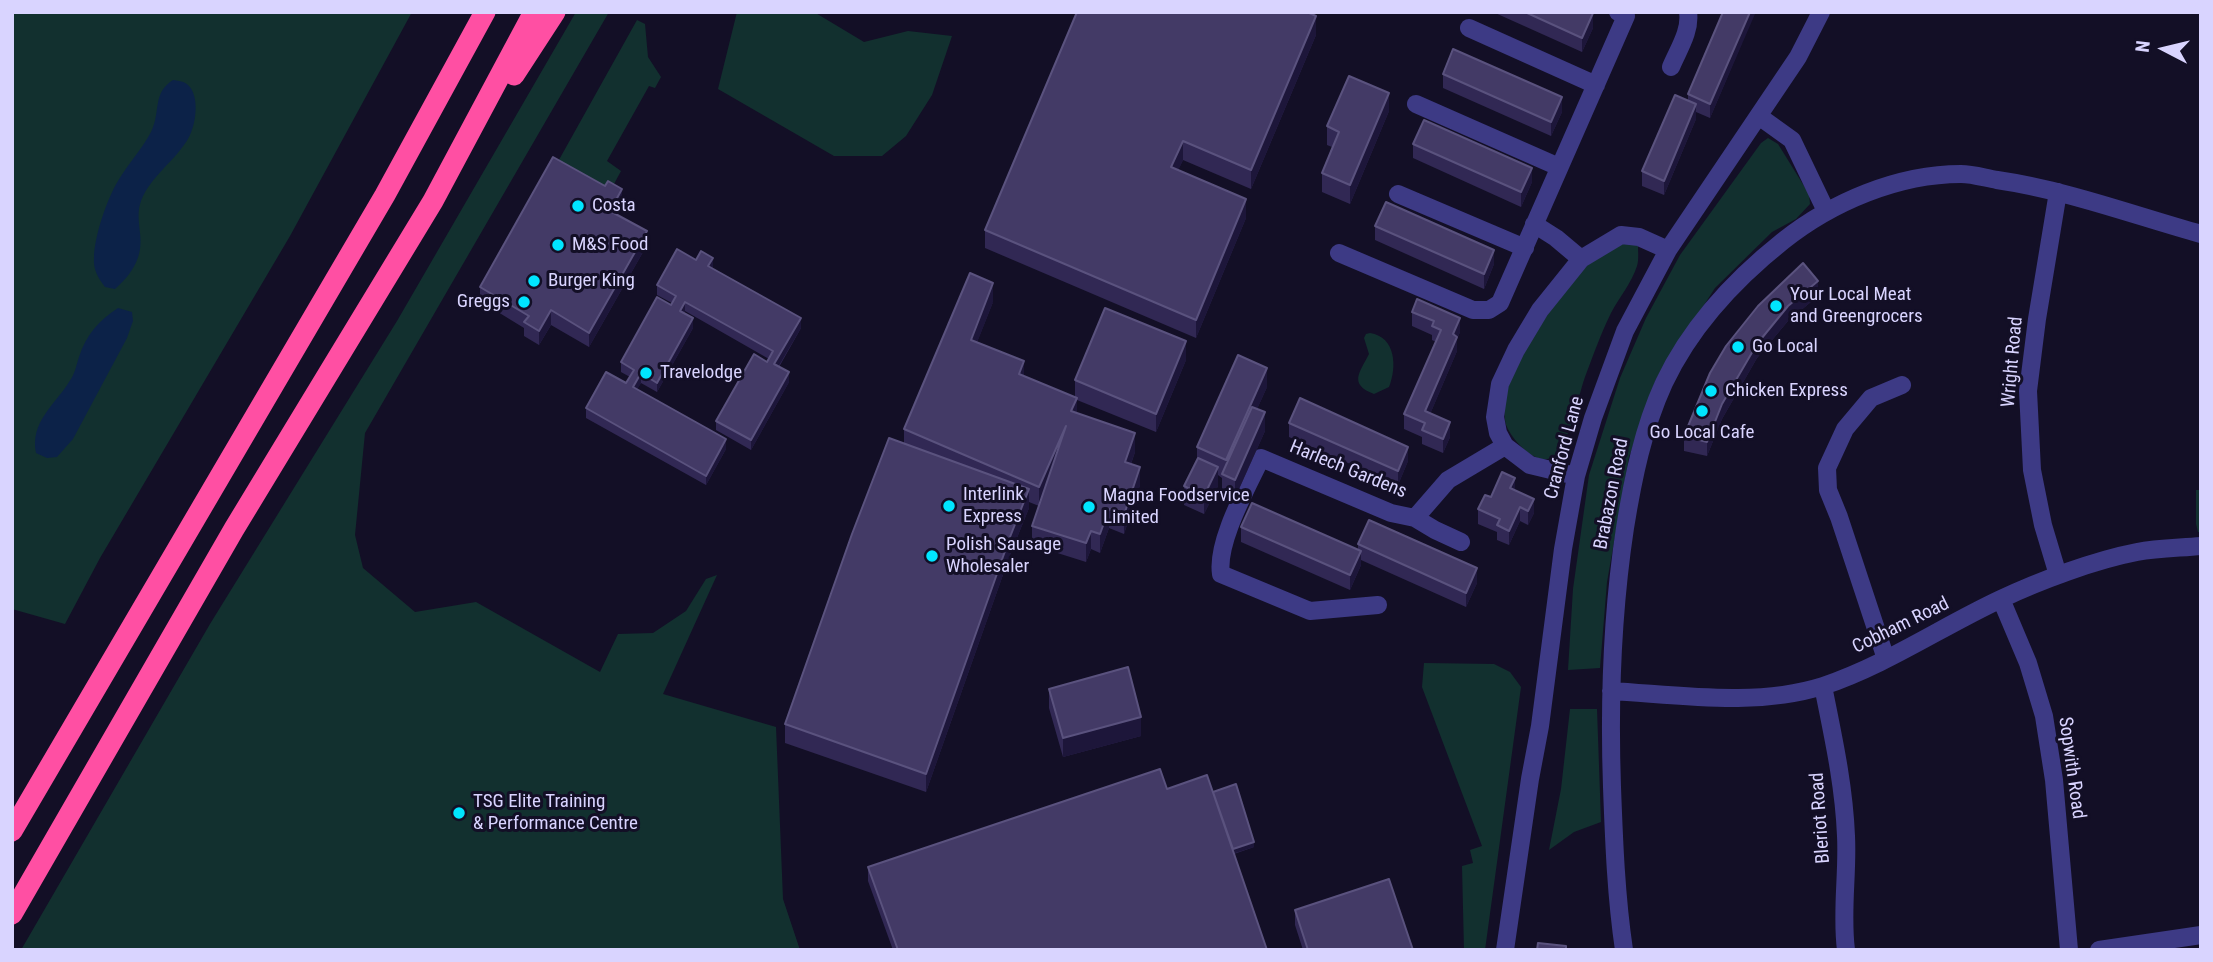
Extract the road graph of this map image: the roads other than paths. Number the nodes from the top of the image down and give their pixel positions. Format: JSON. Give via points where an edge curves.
{"nodes":[{"id":1,"x":485,"y":12,"type":"edge"},
{"id":2,"x":534,"y":12,"type":"edge"},
{"id":3,"x":555,"y":12,"type":"edge"},
{"id":4,"x":1688,"y":12,"type":"edge"},
{"id":5,"x":1821,"y":12,"type":"edge"},
{"id":6,"x":1624,"y":13,"type":"edge"},
{"id":7,"x":1469,"y":28,"type":"dead end"},
{"id":8,"x":1671,"y":67,"type":"dead end"},
{"id":9,"x":1596,"y":85,"type":"junction"},
{"id":10,"x":1416,"y":104,"type":"dead end"},
{"id":11,"x":1760,"y":117,"type":"junction"},
{"id":12,"x":1559,"y":167,"type":"junction"},
{"id":13,"x":2058,"y":192,"type":"junction"},
{"id":14,"x":1398,"y":194,"type":"dead end"},
{"id":15,"x":433,"y":201,"type":"junction"},
{"id":16,"x":1826,"y":211,"type":"junction"},
{"id":17,"x":1534,"y":225,"type":"junction"},
{"id":18,"x":2201,"y":234,"type":"edge"},
{"id":19,"x":1525,"y":248,"type":"junction"},
{"id":20,"x":1668,"y":250,"type":"junction"},
{"id":21,"x":1339,"y":253,"type":"dead end"},
{"id":22,"x":1581,"y":259,"type":"junction"},
{"id":23,"x":1902,"y":385,"type":"dead end"},
{"id":24,"x":1505,"y":446,"type":"junction"},
{"id":25,"x":1576,"y":476,"type":"junction"},
{"id":26,"x":1415,"y":518,"type":"junction"},
{"id":27,"x":1461,"y":542,"type":"dead end"},
{"id":28,"x":2201,"y":546,"type":"edge"},
{"id":29,"x":2058,"y":575,"type":"junction"},
{"id":30,"x":2001,"y":599,"type":"junction"},
{"id":31,"x":1378,"y":605,"type":"dead end"},
{"id":32,"x":1886,"y":659,"type":"junction"},
{"id":33,"x":1823,"y":686,"type":"junction"},
{"id":34,"x":1611,"y":691,"type":"junction"},
{"id":35,"x":12,"y":831,"type":"edge"},
{"id":36,"x":12,"y":914,"type":"edge"},
{"id":37,"x":2201,"y":935,"type":"edge"},
{"id":38,"x":1505,"y":950,"type":"edge"},
{"id":39,"x":1624,"y":950,"type":"edge"},
{"id":40,"x":1846,"y":950,"type":"edge"},
{"id":41,"x":2069,"y":950,"type":"edge"},
{"id":42,"x":2099,"y":950,"type":"edge"}],
"edges":[{"from":1,"to":35,"type":"highway","via":[[384,195]]},
{"from":2,"to":15,"type":"highway"},
{"from":3,"to":15,"type":"highway"},
{"from":4,"to":8,"type":"street","via":[[1686,32]]},
{"from":5,"to":11,"type":"street","name":"Cranford Lane"},
{"from":6,"to":9,"type":"street"},
{"from":7,"to":9,"type":"street"},
{"from":9,"to":12,"type":"street"},
{"from":10,"to":12,"type":"street"},
{"from":11,"to":16,"type":"street","via":[[1792,140]]},
{"from":11,"to":20,"type":"street","name":"Cranford Lane"},
{"from":12,"to":17,"type":"street"},
{"from":13,"to":16,"type":"street","name":"Brabazon Road","via":[[1961,174],[1888,185]]},
{"from":13,"to":18,"type":"street","name":"Brabazon Road"},
{"from":13,"to":29,"type":"street","name":"Wright Road","via":[[2028,391],[2032,470]]},
{"from":14,"to":19,"type":"street"},
{"from":15,"to":36,"type":"highway","via":[[234,529]]},
{"from":16,"to":34,"type":"street","name":"Brabazon Road","via":[[1749,268],[1701,321],[1665,382],[1637,459],[1628,508],[1617,584]]},
{"from":17,"to":19,"type":"street"},
{"from":17,"to":22,"type":"street"},
{"from":19,"to":21,"type":"street","via":[[1500,303],[1489,310],[1473,310]]},
{"from":20,"to":22,"type":"street","via":[[1639,237],[1621,235]]},
{"from":20,"to":25,"type":"street","name":"Cranford Lane","via":[[1615,353]]},
{"from":22,"to":24,"type":"street","via":[[1540,310],[1500,384],[1495,416]]},
{"from":23,"to":32,"type":"street","via":[[1871,398],[1845,429],[1828,468],[1828,491]]},
{"from":24,"to":25,"type":"street","via":[[1530,465]]},
{"from":24,"to":26,"type":"street","name":"Harlech Gardens","via":[[1448,480]]},
{"from":25,"to":38,"type":"street","name":"Cranford Lane"},
{"from":26,"to":27,"type":"street","name":"Harlech Gardens"},
{"from":26,"to":31,"type":"street","name":"Harlech Gardens","via":[[1391,513],[1261,458],[1222,545],[1221,574],[1310,611]]},
{"from":28,"to":29,"type":"street","name":"Cobham Road","via":[[2137,552]]},
{"from":29,"to":30,"type":"street","name":"Cobham Road"},
{"from":30,"to":32,"type":"street","name":"Cobham Road"},
{"from":30,"to":41,"type":"street","name":"Sopwith Road","via":[[2044,716]]},
{"from":32,"to":33,"type":"street","name":"Cobham Road"},
{"from":33,"to":34,"type":"street","name":"Cobham Road","via":[[1734,698]]},
{"from":33,"to":40,"type":"street","name":"Bleriot Road","via":[[1841,776]]},
{"from":34,"to":39,"type":"street","name":"Brabazon Road","via":[[1614,848]]},
{"from":37,"to":42,"type":"street"}]}
